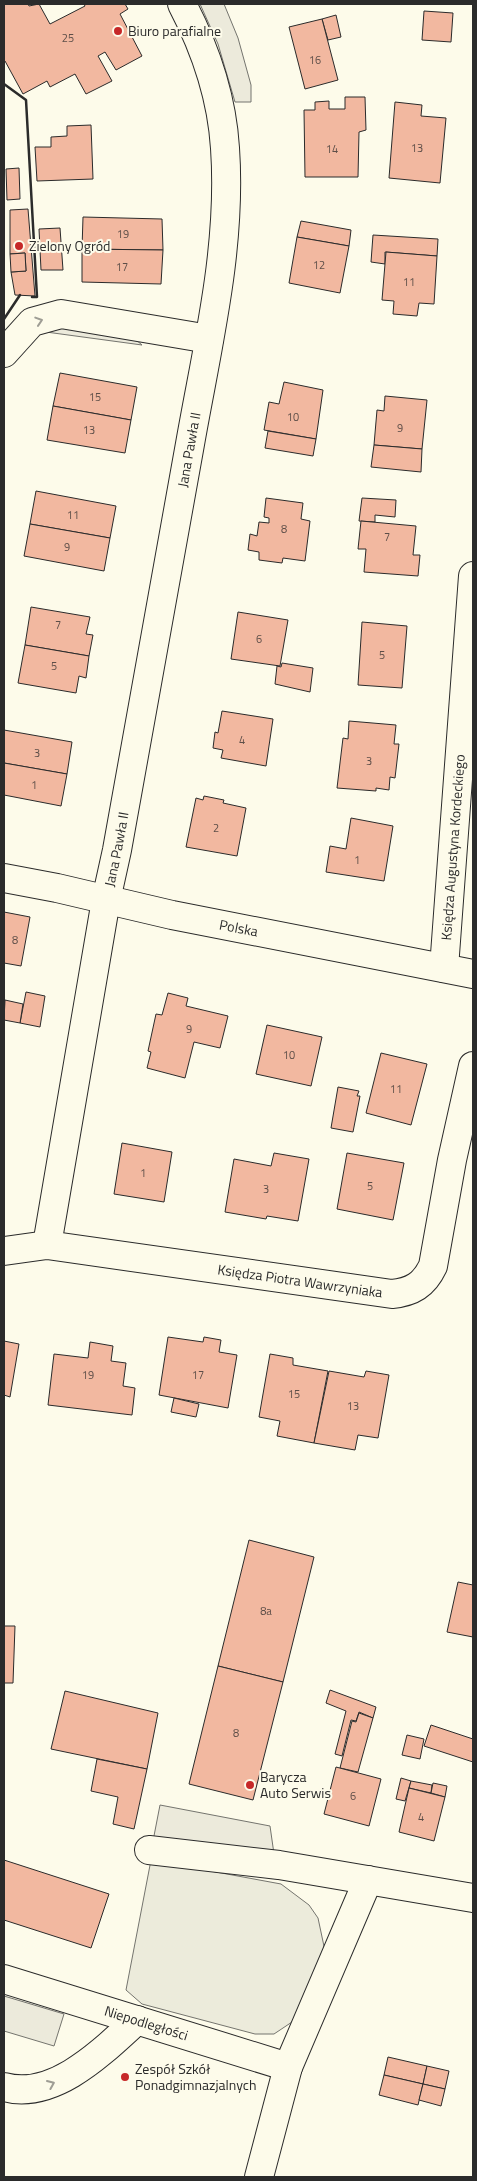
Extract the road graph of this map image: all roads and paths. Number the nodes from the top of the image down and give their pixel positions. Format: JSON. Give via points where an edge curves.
{"nodes":[{"id":1,"x":182,"y":4,"type":"edge"},
{"id":2,"x":209,"y":340,"type":"junction"},
{"id":3,"x":4,"y":353,"type":"edge"},
{"id":4,"x":473,"y":576,"type":"edge"},
{"id":5,"x":4,"y":878,"type":"edge"},
{"id":6,"x":106,"y":900,"type":"junction"},
{"id":7,"x":444,"y":968,"type":"junction"},
{"id":8,"x":473,"y":974,"type":"edge"},
{"id":9,"x":473,"y":1066,"type":"edge"},
{"id":10,"x":47,"y":1245,"type":"junction"},
{"id":11,"x":4,"y":1251,"type":"edge"},
{"id":12,"x":149,"y":1850,"type":"dead end"},
{"id":13,"x":368,"y":1880,"type":"junction"},
{"id":14,"x":473,"y":1898,"type":"edge"},
{"id":15,"x":4,"y":1979,"type":"edge"},
{"id":16,"x":137,"y":2020,"type":"junction"},
{"id":17,"x":288,"y":2066,"type":"junction"},
{"id":18,"x":4,"y":2087,"type":"edge"},
{"id":19,"x":260,"y":2177,"type":"edge"}],
"edges":[{"from":1,"to":2,"type":"street","name":"Jana Pawła II","via":[[213,83],[225,146],[225,235]]},
{"from":3,"to":2,"type":"street","one_way":true,"via":[[32,322],[61,314]]},
{"from":2,"to":6,"type":"street","name":"Jana Pawła II"},
{"from":4,"to":7,"type":"street","name":"Księdza Augustyna Kordeckiego"},
{"from":5,"to":6,"type":"street","name":"Polska"},
{"from":6,"to":7,"type":"street","name":"Polska"},
{"from":6,"to":10,"type":"street"},
{"from":7,"to":8,"type":"street","name":"Polska"},
{"from":9,"to":10,"type":"street","name":"Księdza Piotra Wawrzyniaka","via":[[433,1266],[421,1285],[402,1293]]},
{"from":10,"to":11,"type":"street","name":"Księdza Piotra Wawrzyniaka"},
{"from":12,"to":13,"type":"street","via":[[279,1865]]},
{"from":13,"to":14,"type":"street"},
{"from":13,"to":17,"type":"street"},
{"from":15,"to":16,"type":"street","name":"Niepodległości"},
{"from":16,"to":17,"type":"street","name":"Niepodległości"},
{"from":18,"to":16,"type":"street","one_way":true,"via":[[14,2090],[41,2088],[58,2081],[93,2058]]},
{"from":17,"to":19,"type":"street"}]}
